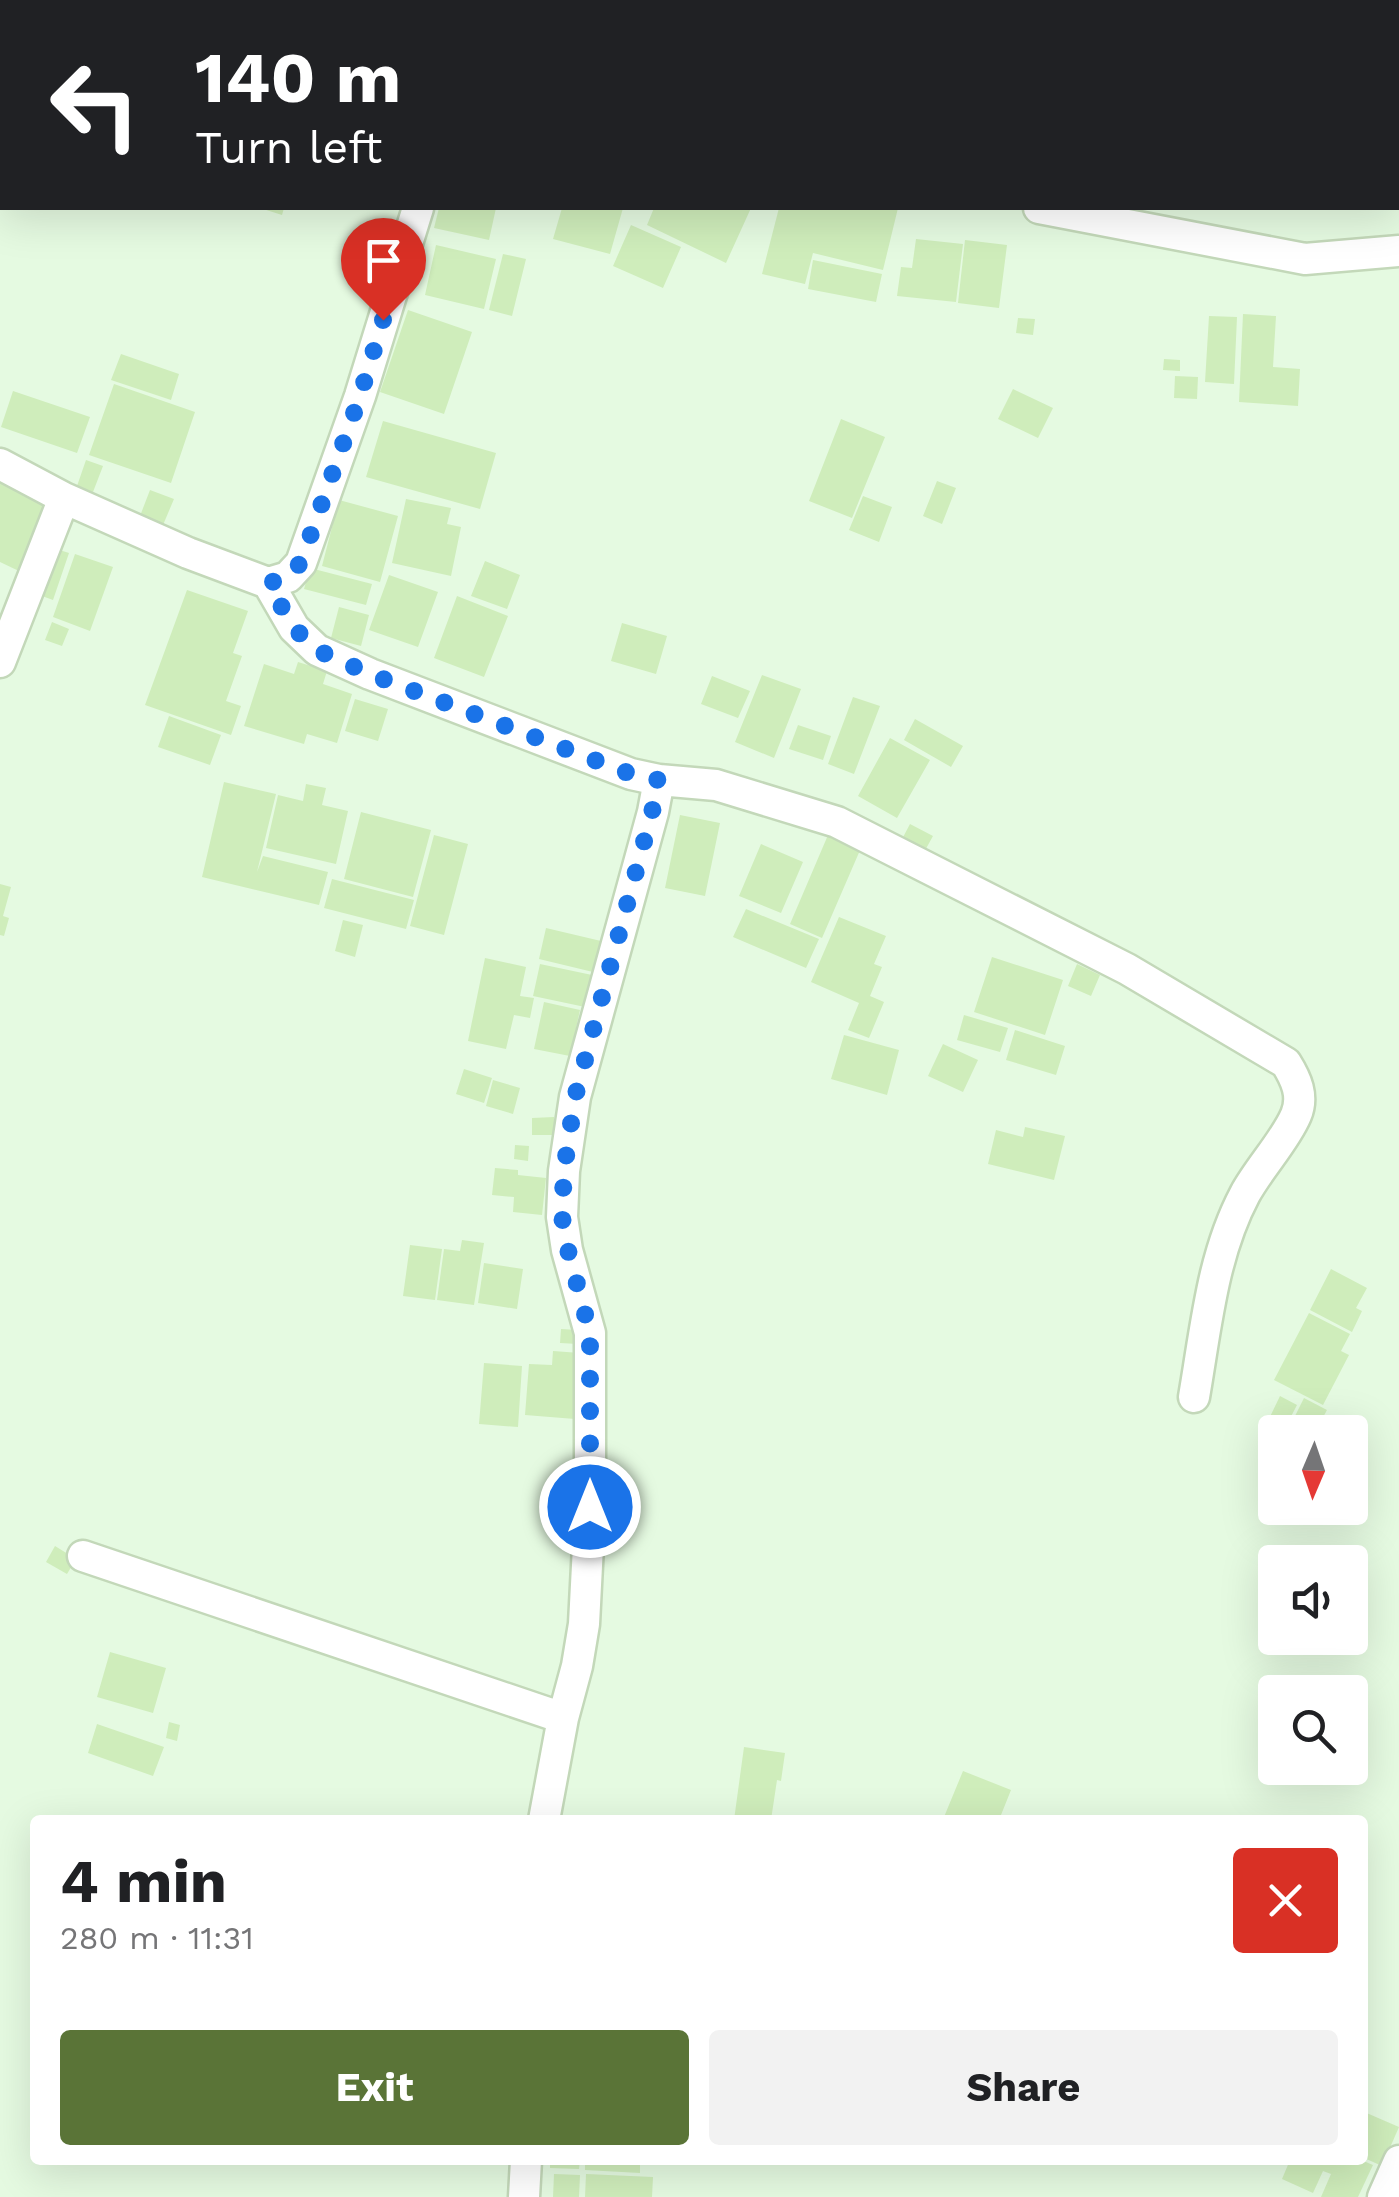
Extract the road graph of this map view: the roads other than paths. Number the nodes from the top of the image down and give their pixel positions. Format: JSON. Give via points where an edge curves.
{"nodes":[{"id":1,"x":417,"y":210,"type":"edge"},
{"id":2,"x":1049,"y":210,"type":"edge"},
{"id":3,"x":1399,"y":251,"type":"edge"},
{"id":4,"x":0,"y":464,"type":"edge"},
{"id":5,"x":64,"y":498,"type":"junction"},
{"id":6,"x":268,"y":583,"type":"junction"},
{"id":7,"x":0,"y":662,"type":"edge"},
{"id":8,"x":659,"y":780,"type":"junction"},
{"id":9,"x":1194,"y":1397,"type":"dead end"},
{"id":10,"x":83,"y":1556,"type":"dead end"},
{"id":11,"x":563,"y":1718,"type":"junction"},
{"id":12,"x":545,"y":1815,"type":"edge"},
{"id":13,"x":1399,"y":2160,"type":"edge"},
{"id":14,"x":526,"y":2165,"type":"edge"},
{"id":15,"x":524,"y":2197,"type":"edge"},
{"id":16,"x":1383,"y":2197,"type":"edge"}],
"edges":[{"from":1,"to":6,"type":"street","via":[[301,562],[288,578]]},
{"from":2,"to":3,"type":"street","via":[[1305,259]]},
{"from":4,"to":5,"type":"street"},
{"from":5,"to":6,"type":"street"},
{"from":5,"to":7,"type":"street"},
{"from":6,"to":8,"type":"street","via":[[294,628],[317,650]]},
{"from":8,"to":9,"type":"street","via":[[716,785],[837,822],[1127,969],[1286,1064],[1296,1080],[1296,1114],[1245,1194],[1219,1256]]},
{"from":8,"to":11,"type":"street","via":[[575,1097],[564,1170],[562,1217],[590,1333],[590,1507],[584,1624]]},
{"from":10,"to":11,"type":"street"},
{"from":11,"to":12,"type":"street"},
{"from":13,"to":16,"type":"street"},
{"from":14,"to":15,"type":"street"}]}
